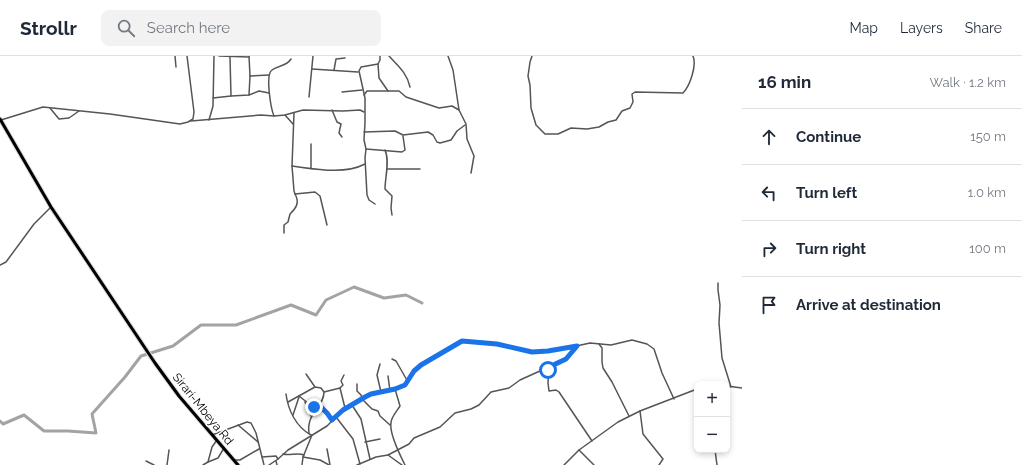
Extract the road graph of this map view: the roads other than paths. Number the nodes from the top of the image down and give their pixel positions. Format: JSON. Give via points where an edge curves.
{"nodes":[{"id":1,"x":175,"y":56,"type":"edge"},
{"id":2,"x":187,"y":56,"type":"edge"},
{"id":3,"x":214,"y":56,"type":"edge"},
{"id":4,"x":219,"y":56,"type":"edge"},
{"id":5,"x":230,"y":56,"type":"edge"},
{"id":6,"x":313,"y":56,"type":"edge"},
{"id":7,"x":380,"y":56,"type":"edge"},
{"id":8,"x":389,"y":56,"type":"edge"},
{"id":9,"x":448,"y":56,"type":"edge"},
{"id":10,"x":532,"y":56,"type":"edge"},
{"id":11,"x":694,"y":56,"type":"edge"},
{"id":12,"x":249,"y":57,"type":"edge"},
{"id":13,"x":345,"y":58,"type":"dead end"},
{"id":14,"x":291,"y":59,"type":"dead end"},
{"id":15,"x":378,"y":64,"type":"junction"},
{"id":16,"x":176,"y":67,"type":"dead end"},
{"id":17,"x":312,"y":69,"type":"junction"},
{"id":18,"x":334,"y":70,"type":"junction"},
{"id":19,"x":358,"y":72,"type":"junction"},
{"id":20,"x":269,"y":75,"type":"junction"},
{"id":21,"x":250,"y":76,"type":"junction"},
{"id":22,"x":410,"y":87,"type":"dead end"},
{"id":23,"x":362,"y":90,"type":"junction"},
{"id":24,"x":388,"y":91,"type":"junction"},
{"id":25,"x":342,"y":92,"type":"dead end"},
{"id":26,"x":270,"y":93,"type":"junction"},
{"id":27,"x":249,"y":95,"type":"junction"},
{"id":28,"x":364,"y":95,"type":"junction"},
{"id":29,"x":231,"y":96,"type":"junction"},
{"id":30,"x":309,"y":97,"type":"dead end"},
{"id":31,"x":213,"y":98,"type":"junction"},
{"id":32,"x":364,"y":106,"type":"junction"},
{"id":33,"x":48,"y":107,"type":"junction"},
{"id":34,"x":332,"y":110,"type":"junction"},
{"id":35,"x":360,"y":110,"type":"junction"},
{"id":36,"x":459,"y":110,"type":"junction"},
{"id":37,"x":80,"y":111,"type":"junction"},
{"id":38,"x":364,"y":112,"type":"junction"},
{"id":39,"x":294,"y":113,"type":"junction"},
{"id":40,"x":285,"y":115,"type":"junction"},
{"id":41,"x":274,"y":116,"type":"junction"},
{"id":42,"x":0,"y":119,"type":"edge"},
{"id":43,"x":209,"y":120,"type":"junction"},
{"id":44,"x":191,"y":121,"type":"junction"},
{"id":45,"x":466,"y":124,"type":"junction"},
{"id":46,"x":293,"y":126,"type":"junction"},
{"id":47,"x":364,"y":132,"type":"junction"},
{"id":48,"x":403,"y":135,"type":"junction"},
{"id":49,"x":342,"y":137,"type":"dead end"},
{"id":50,"x":311,"y":144,"type":"dead end"},
{"id":51,"x":366,"y":149,"type":"junction"},
{"id":52,"x":385,"y":150,"type":"junction"},
{"id":53,"x":365,"y":164,"type":"junction"},
{"id":54,"x":292,"y":166,"type":"junction"},
{"id":55,"x":311,"y":168,"type":"junction"},
{"id":56,"x":420,"y":168,"type":"dead end"},
{"id":57,"x":386,"y":169,"type":"junction"},
{"id":58,"x":471,"y":173,"type":"dead end"},
{"id":59,"x":295,"y":194,"type":"junction"},
{"id":60,"x":376,"y":204,"type":"dead end"},
{"id":61,"x":51,"y":207,"type":"junction"},
{"id":62,"x":392,"y":215,"type":"dead end"},
{"id":63,"x":327,"y":225,"type":"dead end"},
{"id":64,"x":284,"y":233,"type":"dead end"},
{"id":65,"x":0,"y":265,"type":"edge"},
{"id":66,"x":718,"y":283,"type":"dead end"},
{"id":67,"x":600,"y":344,"type":"junction"},
{"id":68,"x":577,"y":346,"type":"junction"},
{"id":69,"x":392,"y":359,"type":"dead end"},
{"id":70,"x":380,"y":364,"type":"dead end"},
{"id":71,"x":549,"y":367,"type":"junction"},
{"id":72,"x":306,"y":374,"type":"dead end"},
{"id":73,"x":344,"y":375,"type":"dead end"},
{"id":74,"x":388,"y":376,"type":"dead end"},
{"id":75,"x":408,"y":382,"type":"junction"},
{"id":76,"x":357,"y":384,"type":"dead end"},
{"id":77,"x":315,"y":387,"type":"junction"},
{"id":78,"x":731,"y":387,"type":"joint"},
{"id":79,"x":340,"y":388,"type":"junction"},
{"id":80,"x":742,"y":388,"type":"edge"},
{"id":81,"x":395,"y":389,"type":"junction"},
{"id":82,"x":390,"y":390,"type":"junction"},
{"id":83,"x":694,"y":391,"type":"edge"},
{"id":84,"x":324,"y":392,"type":"junction"},
{"id":85,"x":381,"y":392,"type":"junction"},
{"id":86,"x":286,"y":394,"type":"dead end"},
{"id":87,"x":299,"y":396,"type":"junction"},
{"id":88,"x":362,"y":399,"type":"junction"},
{"id":89,"x":674,"y":399,"type":"junction"},
{"id":90,"x":288,"y":402,"type":"junction"},
{"id":91,"x":305,"y":402,"type":"junction"},
{"id":92,"x":318,"y":406,"type":"junction"},
{"id":93,"x":352,"y":406,"type":"junction"},
{"id":94,"x":345,"y":409,"type":"junction"},
{"id":95,"x":640,"y":411,"type":"junction"},
{"id":96,"x":293,"y":416,"type":"junction"},
{"id":97,"x":311,"y":416,"type":"junction"},
{"id":98,"x":629,"y":416,"type":"junction"},
{"id":99,"x":336,"y":417,"type":"junction"},
{"id":100,"x":332,"y":420,"type":"junction"},
{"id":101,"x":238,"y":425,"type":"junction"},
{"id":102,"x":390,"y":425,"type":"junction"},
{"id":103,"x":212,"y":435,"type":"junction"},
{"id":104,"x":311,"y":435,"type":"junction"},
{"id":105,"x":380,"y":439,"type":"dead end"},
{"id":106,"x":217,"y":440,"type":"junction"},
{"id":107,"x":592,"y":441,"type":"junction"},
{"id":108,"x":258,"y":442,"type":"junction"},
{"id":109,"x":366,"y":442,"type":"junction"},
{"id":110,"x":224,"y":448,"type":"junction"},
{"id":111,"x":260,"y":449,"type":"junction"},
{"id":112,"x":327,"y":449,"type":"dead end"},
{"id":113,"x":169,"y":450,"type":"dead end"},
{"id":114,"x":398,"y":450,"type":"junction"},
{"id":115,"x":579,"y":450,"type":"junction"},
{"id":116,"x":716,"y":453,"type":"edge"},
{"id":117,"x":283,"y":454,"type":"junction"},
{"id":118,"x":388,"y":455,"type":"junction"},
{"id":119,"x":304,"y":456,"type":"junction"},
{"id":120,"x":262,"y":457,"type":"junction"},
{"id":121,"x":328,"y":457,"type":"junction"},
{"id":122,"x":234,"y":460,"type":"junction"},
{"id":123,"x":277,"y":460,"type":"junction"},
{"id":124,"x":370,"y":460,"type":"junction"},
{"id":125,"x":146,"y":461,"type":"dead end"},
{"id":126,"x":208,"y":462,"type":"junction"},
{"id":127,"x":326,"y":463,"type":"junction"},
{"id":128,"x":154,"y":465,"type":"edge"},
{"id":129,"x":167,"y":465,"type":"edge"},
{"id":130,"x":203,"y":465,"type":"edge"},
{"id":131,"x":238,"y":465,"type":"edge"},
{"id":132,"x":264,"y":465,"type":"edge"},
{"id":133,"x":269,"y":465,"type":"edge"},
{"id":134,"x":277,"y":465,"type":"edge"},
{"id":135,"x":302,"y":465,"type":"edge"},
{"id":136,"x":330,"y":465,"type":"edge"},
{"id":137,"x":359,"y":465,"type":"edge"},
{"id":138,"x":402,"y":465,"type":"edge"},
{"id":139,"x":406,"y":465,"type":"edge"},
{"id":140,"x":564,"y":465,"type":"edge"},
{"id":141,"x":594,"y":465,"type":"edge"},
{"id":142,"x":660,"y":465,"type":"edge"},
{"id":143,"x":717,"y":465,"type":"edge"}],
"edges":[{"from":1,"to":16,"type":"street"},
{"from":2,"to":44,"type":"street","via":[[194,112]]},
{"from":3,"to":31,"type":"street"},
{"from":4,"to":5,"type":"street"},
{"from":5,"to":12,"type":"street"},
{"from":5,"to":29,"type":"street"},
{"from":6,"to":17,"type":"street"},
{"from":7,"to":15,"type":"street"},
{"from":8,"to":22,"type":"street","via":[[403,72]]},
{"from":9,"to":36,"type":"street","via":[[453,70]]},
{"from":10,"to":11,"type":"street","via":[[528,76],[531,108],[536,126],[548,135],[572,128],[593,129],[616,120],[622,111],[630,108],[633,102],[632,94],[635,92],[683,93],[689,84],[695,64]]},
{"from":12,"to":21,"type":"street"},
{"from":13,"to":18,"type":"street","via":[[336,59]]},
{"from":14,"to":20,"type":"street","via":[[283,66],[272,70]]},
{"from":15,"to":19,"type":"street","via":[[361,67]]},
{"from":15,"to":24,"type":"street","via":[[379,78]]},
{"from":17,"to":18,"type":"street"},
{"from":17,"to":30,"type":"street"},
{"from":18,"to":19,"type":"street"},
{"from":19,"to":23,"type":"street"},
{"from":20,"to":21,"type":"street"},
{"from":20,"to":26,"type":"street"},
{"from":21,"to":27,"type":"street"},
{"from":23,"to":25,"type":"street"},
{"from":23,"to":28,"type":"street"},
{"from":24,"to":28,"type":"street","via":[[367,91]]},
{"from":24,"to":36,"type":"street","via":[[399,91],[406,97],[439,108],[452,106]]},
{"from":26,"to":27,"type":"street","via":[[259,91]]},
{"from":26,"to":41,"type":"street"},
{"from":27,"to":29,"type":"street"},
{"from":28,"to":32,"type":"street"},
{"from":29,"to":31,"type":"street"},
{"from":31,"to":43,"type":"street"},
{"from":32,"to":35,"type":"street"},
{"from":32,"to":38,"type":"street"},
{"from":33,"to":37,"type":"street"},
{"from":33,"to":37,"type":"street","via":[[59,119],[69,118]]},
{"from":33,"to":42,"type":"street","via":[[39,107]]},
{"from":34,"to":35,"type":"street"},
{"from":34,"to":39,"type":"street","via":[[304,110]]},
{"from":34,"to":49,"type":"street","via":[[337,122],[341,124],[339,133]]},
{"from":35,"to":38,"type":"street"},
{"from":36,"to":45,"type":"street"},
{"from":37,"to":44,"type":"street","via":[[180,124]]},
{"from":38,"to":47,"type":"street"},
{"from":39,"to":40,"type":"street"},
{"from":39,"to":46,"type":"street"},
{"from":40,"to":41,"type":"street"},
{"from":40,"to":46,"type":"street"},
{"from":41,"to":43,"type":"street"},
{"from":42,"to":61,"type":"highway","name":"Sirari-Mbeya Rd"},
{"from":43,"to":44,"type":"street"},
{"from":45,"to":48,"type":"street","via":[[451,140],[440,143],[428,132]]},
{"from":45,"to":58,"type":"street","via":[[467,137],[474,156]]},
{"from":46,"to":54,"type":"street"},
{"from":47,"to":48,"type":"street","via":[[395,131]]},
{"from":47,"to":51,"type":"street"},
{"from":48,"to":52,"type":"street","via":[[404,151]]},
{"from":50,"to":55,"type":"street"},
{"from":51,"to":52,"type":"street"},
{"from":51,"to":53,"type":"street"},
{"from":52,"to":57,"type":"street"},
{"from":53,"to":55,"type":"street","via":[[346,169]]},
{"from":53,"to":60,"type":"street","via":[[367,195],[369,200]]},
{"from":54,"to":55,"type":"street"},
{"from":54,"to":59,"type":"street"},
{"from":56,"to":57,"type":"street"},
{"from":57,"to":62,"type":"street","via":[[385,189],[392,196]]},
{"from":59,"to":63,"type":"street","via":[[315,192],[320,196]]},
{"from":59,"to":64,"type":"street","via":[[298,204],[284,225]]},
{"from":61,"to":65,"type":"street","via":[[34,224],[6,262]]},
{"from":61,"to":103,"type":"highway","name":"Sirari-Mbeya Rd","via":[[155,363]]},
{"from":66,"to":78,"type":"street","via":[[722,358]]},
{"from":67,"to":68,"type":"street"},
{"from":67,"to":89,"type":"street","via":[[612,345],[632,340],[652,347]]},
{"from":67,"to":98,"type":"street","via":[[603,368]]},
{"from":68,"to":71,"type":"street","via":[[566,359]]},
{"from":68,"to":75,"type":"street","via":[[532,352],[497,344],[462,341],[421,365]]},
{"from":69,"to":75,"type":"street","via":[[397,362]]},
{"from":70,"to":85,"type":"street","via":[[377,375]]},
{"from":71,"to":107,"type":"street","via":[[549,391],[559,392]]},
{"from":71,"to":114,"type":"street","via":[[509,388],[491,392],[475,407],[455,413],[440,427],[414,438]]},
{"from":72,"to":77,"type":"street"},
{"from":73,"to":79,"type":"street"},
{"from":74,"to":82,"type":"street"},
{"from":75,"to":81,"type":"street"},
{"from":76,"to":88,"type":"street","via":[[357,391]]},
{"from":77,"to":84,"type":"street"},
{"from":77,"to":87,"type":"street"},
{"from":78,"to":80,"type":"street"},
{"from":79,"to":84,"type":"street"},
{"from":79,"to":94,"type":"street"},
{"from":81,"to":82,"type":"street"},
{"from":81,"to":102,"type":"street","via":[[400,406]]},
{"from":82,"to":85,"type":"street"},
{"from":83,"to":89,"type":"street"},
{"from":84,"to":92,"type":"street"},
{"from":85,"to":88,"type":"street"},
{"from":86,"to":90,"type":"street"},
{"from":87,"to":90,"type":"street"},
{"from":87,"to":91,"type":"street"},
{"from":87,"to":96,"type":"street"},
{"from":88,"to":93,"type":"street"},
{"from":88,"to":102,"type":"street","via":[[378,411]]},
{"from":89,"to":95,"type":"street"},
{"from":90,"to":96,"type":"street"},
{"from":91,"to":92,"type":"street","via":[[313,407]]},
{"from":91,"to":97,"type":"street"},
{"from":92,"to":97,"type":"street"},
{"from":92,"to":100,"type":"street"},
{"from":93,"to":94,"type":"street"},
{"from":93,"to":109,"type":"street","via":[[361,419]]},
{"from":94,"to":99,"type":"street"},
{"from":95,"to":98,"type":"street"},
{"from":95,"to":142,"type":"street","via":[[643,434],[663,459]]},
{"from":96,"to":104,"type":"street","via":[[302,429]]},
{"from":97,"to":104,"type":"street","via":[[308,426]]},
{"from":98,"to":107,"type":"street"},
{"from":99,"to":100,"type":"street"},
{"from":99,"to":137,"type":"street","via":[[353,439]]},
{"from":100,"to":104,"type":"street"},
{"from":101,"to":103,"type":"street"},
{"from":101,"to":108,"type":"street"},
{"from":101,"to":108,"type":"street","via":[[252,423]]},
{"from":102,"to":114,"type":"street"},
{"from":103,"to":106,"type":"highway","name":"Sirari-Mbeya Rd"},
{"from":104,"to":117,"type":"street"},
{"from":104,"to":119,"type":"street"},
{"from":105,"to":109,"type":"street"},
{"from":106,"to":110,"type":"highway","name":"Sirari-Mbeya Rd"},
{"from":106,"to":126,"type":"street"},
{"from":107,"to":115,"type":"street"},
{"from":108,"to":111,"type":"street"},
{"from":109,"to":124,"type":"street"},
{"from":110,"to":122,"type":"highway","name":"Sirari-Mbeya Rd"},
{"from":110,"to":126,"type":"street","via":[[218,458]]},
{"from":111,"to":120,"type":"street"},
{"from":111,"to":122,"type":"street","via":[[240,460]]},
{"from":112,"to":121,"type":"street"},
{"from":113,"to":129,"type":"street"},
{"from":114,"to":118,"type":"street"},
{"from":114,"to":139,"type":"street"},
{"from":115,"to":140,"type":"street"},
{"from":115,"to":141,"type":"street"},
{"from":116,"to":143,"type":"street"},
{"from":117,"to":119,"type":"street","via":[[299,453]]},
{"from":117,"to":123,"type":"street"},
{"from":118,"to":124,"type":"street"},
{"from":118,"to":138,"type":"street"},
{"from":119,"to":127,"type":"street"},
{"from":119,"to":135,"type":"street"},
{"from":120,"to":123,"type":"street","via":[[276,456]]},
{"from":120,"to":132,"type":"street"},
{"from":121,"to":127,"type":"street"},
{"from":121,"to":136,"type":"street"},
{"from":122,"to":131,"type":"highway","name":"Sirari-Mbeya Rd"},
{"from":123,"to":133,"type":"street"},
{"from":123,"to":134,"type":"street"},
{"from":124,"to":137,"type":"street"},
{"from":125,"to":128,"type":"street"},
{"from":126,"to":130,"type":"street"},
{"from":127,"to":136,"type":"street"}]}
